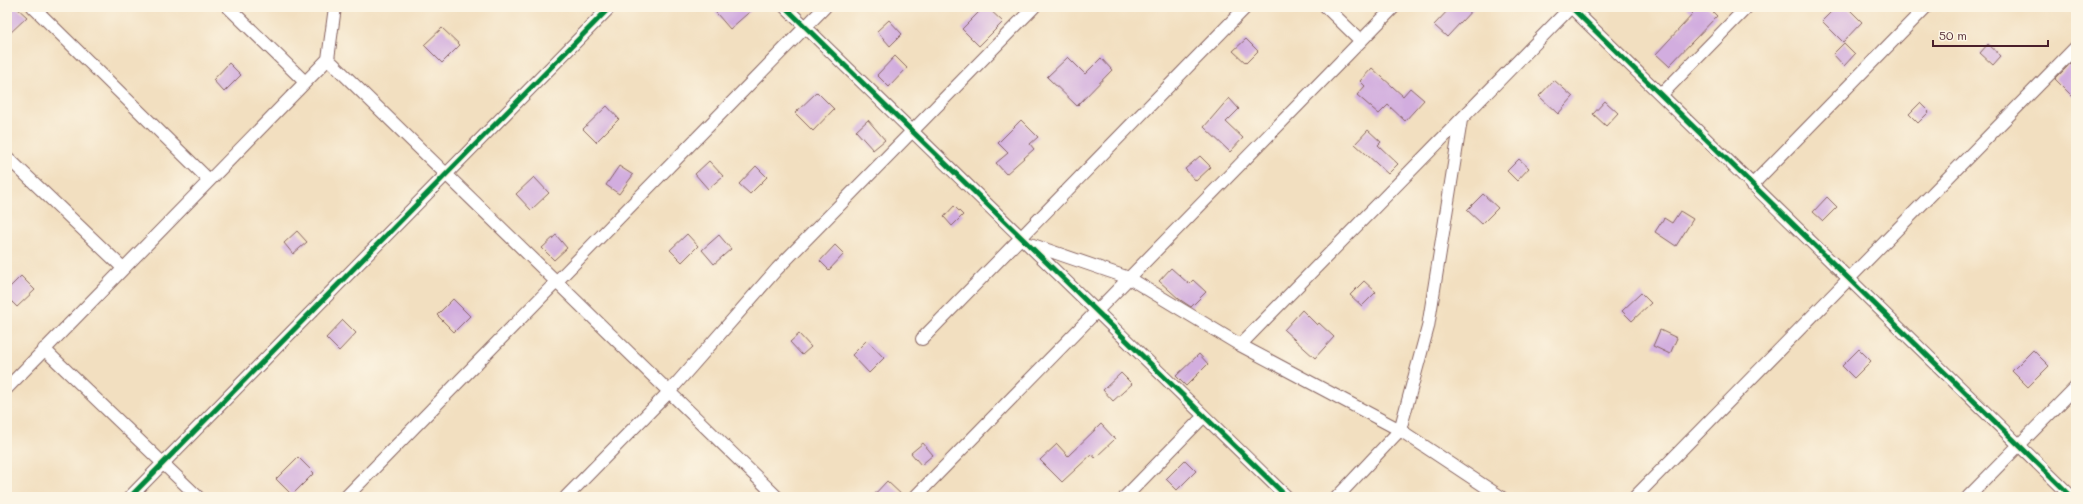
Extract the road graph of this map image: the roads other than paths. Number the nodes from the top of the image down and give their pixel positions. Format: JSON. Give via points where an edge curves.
{"nodes":[{"id":1,"x":33,"y":7,"type":"edge"},
{"id":2,"x":228,"y":7,"type":"edge"},
{"id":3,"x":335,"y":7,"type":"edge"},
{"id":4,"x":610,"y":7,"type":"edge"},
{"id":5,"x":785,"y":7,"type":"edge"},
{"id":6,"x":825,"y":7,"type":"edge"},
{"id":7,"x":1034,"y":7,"type":"edge"},
{"id":8,"x":1246,"y":7,"type":"edge"},
{"id":9,"x":1326,"y":7,"type":"edge"},
{"id":10,"x":1394,"y":7,"type":"edge"},
{"id":11,"x":1571,"y":7,"type":"edge"},
{"id":12,"x":1747,"y":7,"type":"edge"},
{"id":13,"x":1926,"y":7,"type":"edge"},
{"id":14,"x":806,"y":27,"type":"junction"},
{"id":15,"x":1361,"y":41,"type":"junction"},
{"id":16,"x":2076,"y":47,"type":"edge"},
{"id":17,"x":328,"y":59,"type":"junction"},
{"id":18,"x":305,"y":82,"type":"junction"},
{"id":19,"x":1661,"y":95,"type":"junction"},
{"id":20,"x":1461,"y":120,"type":"junction"},
{"id":21,"x":912,"y":131,"type":"junction"},
{"id":22,"x":7,"y":157,"type":"edge"},
{"id":23,"x":446,"y":174,"type":"junction"},
{"id":24,"x":209,"y":180,"type":"junction"},
{"id":25,"x":1752,"y":184,"type":"junction"},
{"id":26,"x":1024,"y":240,"type":"junction"},
{"id":27,"x":123,"y":268,"type":"junction"},
{"id":28,"x":1129,"y":278,"type":"junction"},
{"id":29,"x":1849,"y":279,"type":"junction"},
{"id":30,"x":556,"y":282,"type":"junction"},
{"id":31,"x":1097,"y":311,"type":"junction"},
{"id":32,"x":922,"y":339,"type":"dead end"},
{"id":33,"x":1240,"y":346,"type":"junction"},
{"id":34,"x":44,"y":349,"type":"junction"},
{"id":35,"x":2076,"y":387,"type":"edge"},
{"id":36,"x":7,"y":388,"type":"edge"},
{"id":37,"x":670,"y":392,"type":"junction"},
{"id":38,"x":1204,"y":416,"type":"junction"},
{"id":39,"x":1400,"y":430,"type":"junction"},
{"id":40,"x":2019,"y":445,"type":"junction"},
{"id":41,"x":162,"y":465,"type":"junction"},
{"id":42,"x":130,"y":497,"type":"edge"},
{"id":43,"x":198,"y":497,"type":"edge"},
{"id":44,"x":346,"y":497,"type":"edge"},
{"id":45,"x":566,"y":497,"type":"edge"},
{"id":46,"x":777,"y":497,"type":"edge"},
{"id":47,"x":915,"y":497,"type":"edge"},
{"id":48,"x":1125,"y":497,"type":"edge"},
{"id":49,"x":1287,"y":497,"type":"edge"},
{"id":50,"x":1337,"y":497,"type":"edge"},
{"id":51,"x":1501,"y":497,"type":"edge"},
{"id":52,"x":1635,"y":497,"type":"edge"},
{"id":53,"x":1968,"y":497,"type":"edge"},
{"id":54,"x":2072,"y":497,"type":"edge"}],
"edges":[{"from":1,"to":24,"type":"street"},
{"from":2,"to":18,"type":"street"},
{"from":3,"to":17,"type":"street"},
{"from":4,"to":23,"type":"street"},
{"from":5,"to":14,"type":"street"},
{"from":6,"to":14,"type":"street"},
{"from":7,"to":21,"type":"street"},
{"from":8,"to":26,"type":"street"},
{"from":9,"to":15,"type":"street"},
{"from":10,"to":15,"type":"street"},
{"from":11,"to":19,"type":"street"},
{"from":11,"to":20,"type":"street"},
{"from":12,"to":19,"type":"street"},
{"from":13,"to":25,"type":"street"},
{"from":14,"to":21,"type":"street"},
{"from":14,"to":30,"type":"street"},
{"from":15,"to":28,"type":"street"},
{"from":16,"to":29,"type":"street"},
{"from":17,"to":18,"type":"street"},
{"from":17,"to":23,"type":"street"},
{"from":18,"to":24,"type":"street"},
{"from":19,"to":25,"type":"street"},
{"from":20,"to":33,"type":"street"},
{"from":20,"to":39,"type":"street","via":[[1428,327]]},
{"from":21,"to":26,"type":"street"},
{"from":21,"to":37,"type":"street","via":[[777,269]]},
{"from":22,"to":27,"type":"street"},
{"from":23,"to":30,"type":"street"},
{"from":23,"to":41,"type":"street"},
{"from":24,"to":27,"type":"street"},
{"from":25,"to":29,"type":"street"},
{"from":26,"to":28,"type":"street"},
{"from":26,"to":31,"type":"street"},
{"from":26,"to":32,"type":"street"},
{"from":27,"to":34,"type":"street"},
{"from":28,"to":31,"type":"street"},
{"from":28,"to":33,"type":"street"},
{"from":29,"to":40,"type":"street"},
{"from":29,"to":52,"type":"street"},
{"from":30,"to":37,"type":"street"},
{"from":30,"to":44,"type":"street"},
{"from":31,"to":38,"type":"street"},
{"from":31,"to":47,"type":"street"},
{"from":33,"to":39,"type":"street"},
{"from":34,"to":36,"type":"street"},
{"from":34,"to":41,"type":"street"},
{"from":35,"to":40,"type":"street"},
{"from":37,"to":45,"type":"street"},
{"from":37,"to":46,"type":"street"},
{"from":38,"to":48,"type":"street"},
{"from":38,"to":49,"type":"street"},
{"from":39,"to":50,"type":"street"},
{"from":39,"to":51,"type":"street"},
{"from":40,"to":53,"type":"street"},
{"from":40,"to":54,"type":"street"},
{"from":41,"to":42,"type":"street"},
{"from":41,"to":43,"type":"street"}]}
